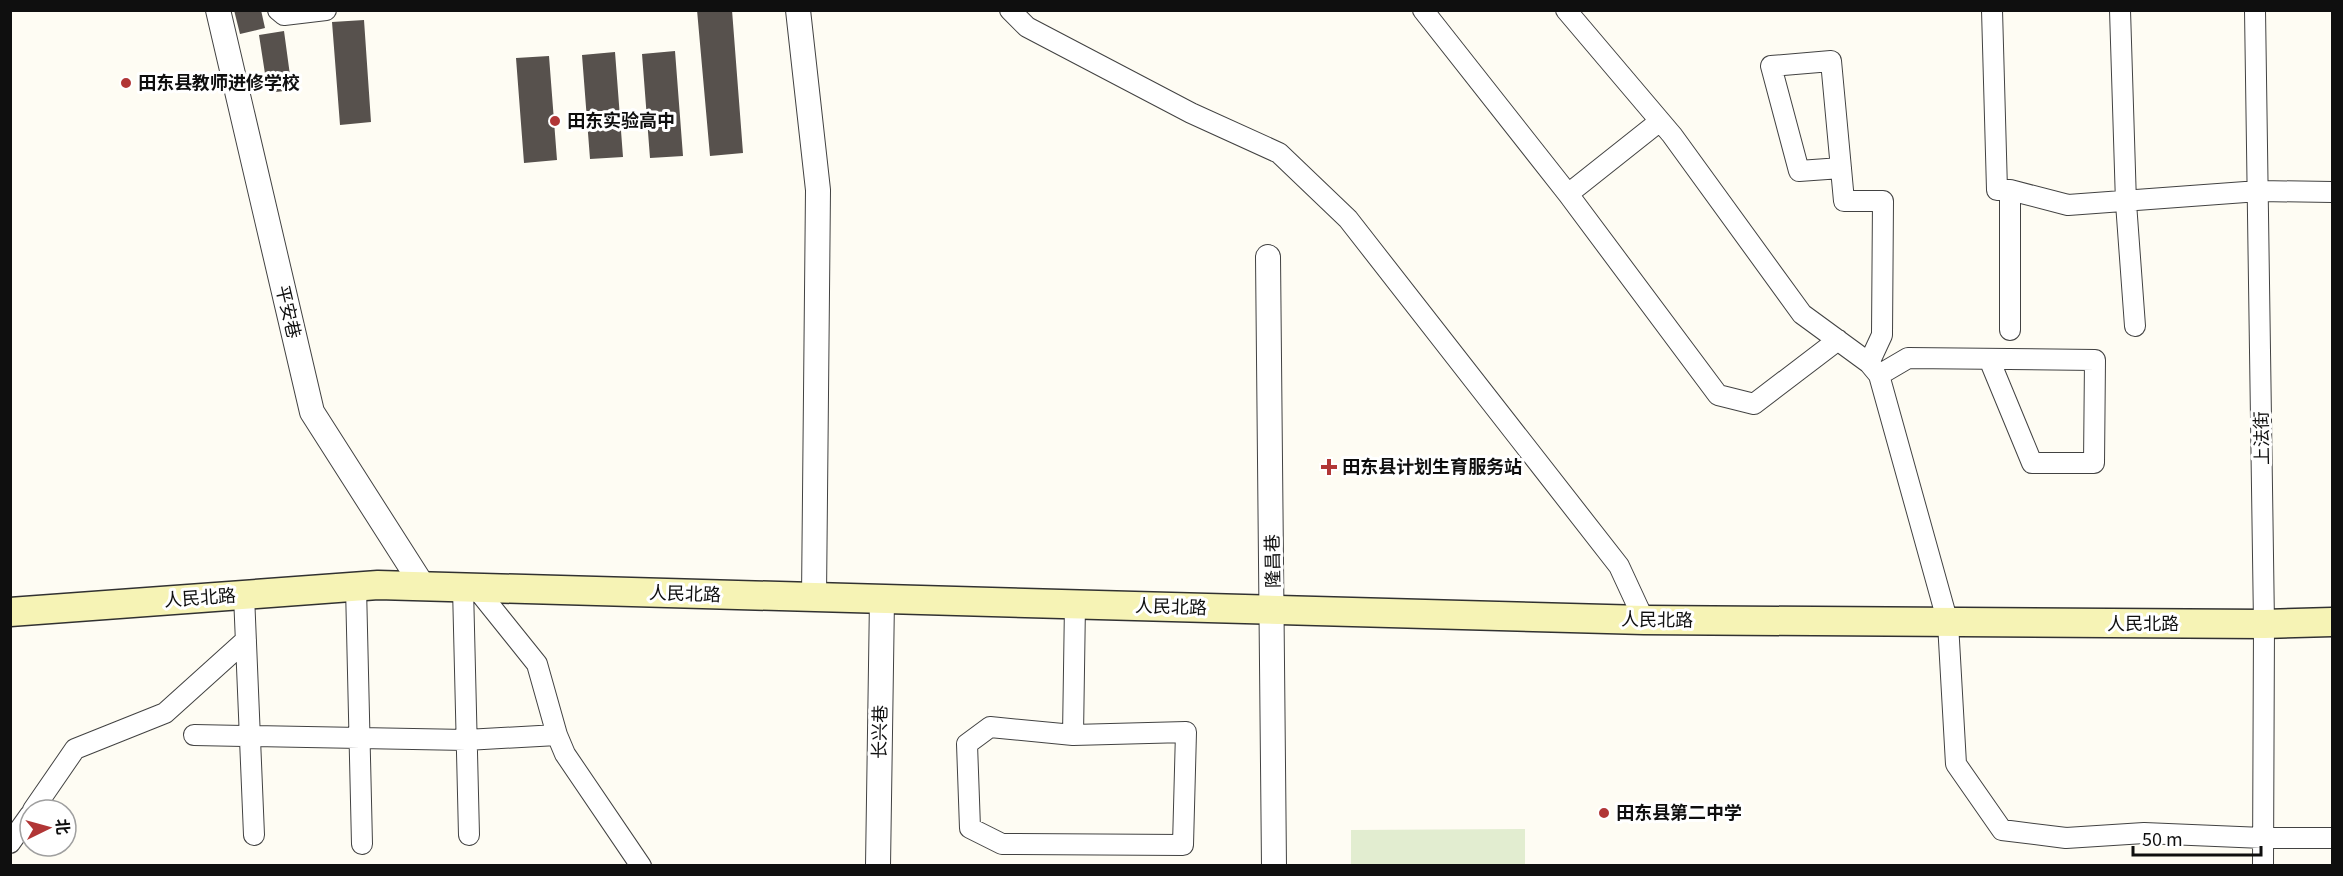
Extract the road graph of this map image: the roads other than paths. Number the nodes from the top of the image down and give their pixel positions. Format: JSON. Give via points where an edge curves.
{"nodes":[{"id":1,"x":218,"y":10,"type":"edge"},
{"id":2,"x":278,"y":10,"type":"edge"},
{"id":3,"x":326,"y":10,"type":"edge"},
{"id":4,"x":798,"y":10,"type":"edge"},
{"id":5,"x":1010,"y":10,"type":"edge"},
{"id":6,"x":1423,"y":10,"type":"edge"},
{"id":7,"x":1566,"y":10,"type":"edge"},
{"id":8,"x":1992,"y":10,"type":"edge"},
{"id":9,"x":2120,"y":10,"type":"edge"},
{"id":10,"x":2255,"y":10,"type":"edge"},
{"id":11,"x":1660,"y":121,"type":"junction"},
{"id":12,"x":1841,"y":168,"type":"junction"},
{"id":13,"x":2010,"y":190,"type":"junction"},
{"id":14,"x":2259,"y":191,"type":"junction"},
{"id":15,"x":2332,"y":192,"type":"edge"},
{"id":16,"x":1568,"y":194,"type":"junction"},
{"id":17,"x":2126,"y":202,"type":"junction"},
{"id":18,"x":1268,"y":257,"type":"dead end"},
{"id":19,"x":2135,"y":326,"type":"dead end"},
{"id":20,"x":2010,"y":330,"type":"dead end"},
{"id":21,"x":1838,"y":340,"type":"junction"},
{"id":22,"x":1989,"y":359,"type":"junction"},
{"id":23,"x":1874,"y":369,"type":"junction"},
{"id":24,"x":423,"y":586,"type":"junction"},
{"id":25,"x":356,"y":587,"type":"junction"},
{"id":26,"x":469,"y":588,"type":"junction"},
{"id":27,"x":244,"y":595,"type":"junction"},
{"id":28,"x":814,"y":597,"type":"junction"},
{"id":29,"x":882,"y":599,"type":"junction"},
{"id":30,"x":1075,"y":604,"type":"junction"},
{"id":31,"x":1273,"y":610,"type":"junction"},
{"id":32,"x":10,"y":612,"type":"edge"},
{"id":33,"x":1644,"y":620,"type":"junction"},
{"id":34,"x":2332,"y":622,"type":"edge"},
{"id":35,"x":1948,"y":623,"type":"junction"},
{"id":36,"x":2264,"y":624,"type":"junction"},
{"id":37,"x":246,"y":640,"type":"junction"},
{"id":38,"x":194,"y":735,"type":"dead end"},
{"id":39,"x":557,"y":735,"type":"junction"},
{"id":40,"x":1072,"y":735,"type":"junction"},
{"id":41,"x":250,"y":736,"type":"junction"},
{"id":42,"x":360,"y":737,"type":"junction"},
{"id":43,"x":466,"y":740,"type":"junction"},
{"id":44,"x":41,"y":798,"type":"edge"},
{"id":45,"x":254,"y":835,"type":"dead end"},
{"id":46,"x":470,"y":835,"type":"dead end"},
{"id":47,"x":2263,"y":838,"type":"junction"},
{"id":48,"x":2332,"y":838,"type":"edge"},
{"id":49,"x":363,"y":844,"type":"dead end"},
{"id":50,"x":641,"y":866,"type":"edge"},
{"id":51,"x":878,"y":866,"type":"edge"},
{"id":52,"x":1274,"y":866,"type":"edge"},
{"id":53,"x":2263,"y":866,"type":"edge"}],
"edges":[{"from":1,"to":24,"type":"street","name":"平安巷","via":[[312,412]]},
{"from":2,"to":3,"type":"street","via":[[284,15]]},
{"from":4,"to":28,"type":"street","via":[[818,190]]},
{"from":5,"to":33,"type":"street","via":[[1026,27],[1191,113],[1279,153],[1348,219],[1619,566]]},
{"from":6,"to":16,"type":"street"},
{"from":7,"to":11,"type":"street"},
{"from":8,"to":13,"type":"street","via":[[1996,190]]},
{"from":9,"to":17,"type":"street"},
{"from":10,"to":14,"type":"street","name":"上法街"},
{"from":11,"to":16,"type":"street"},
{"from":11,"to":21,"type":"street","via":[[1802,314]]},
{"from":12,"to":12,"type":"street","via":[[1831,61],[1771,66],[1799,171]]},
{"from":12,"to":23,"type":"street","via":[[1844,201],[1883,201],[1882,334]]},
{"from":13,"to":17,"type":"street","via":[[2068,205]]},
{"from":13,"to":20,"type":"street"},
{"from":14,"to":15,"type":"street"},
{"from":14,"to":17,"type":"street"},
{"from":14,"to":36,"type":"street","name":"上法街"},
{"from":16,"to":21,"type":"street","via":[[1718,395],[1754,404]]},
{"from":17,"to":19,"type":"street"},
{"from":18,"to":31,"type":"street","name":"隆昌巷"},
{"from":21,"to":23,"type":"street"},
{"from":22,"to":22,"type":"street","via":[[2095,360],[2094,464],[2032,463]]},
{"from":22,"to":23,"type":"street","via":[[1908,358]]},
{"from":23,"to":35,"type":"street"},
{"from":24,"to":25,"type":"main road","name":"人民北路"},
{"from":24,"to":26,"type":"main road","name":"人民北路"},
{"from":25,"to":27,"type":"main road","name":"人民北路"},
{"from":25,"to":42,"type":"street"},
{"from":26,"to":28,"type":"main road","name":"人民北路"},
{"from":26,"to":39,"type":"street","via":[[537,664]]},
{"from":26,"to":43,"type":"street"},
{"from":27,"to":32,"type":"main road","name":"人民北路"},
{"from":27,"to":37,"type":"street"},
{"from":28,"to":29,"type":"main road","name":"人民北路"},
{"from":29,"to":30,"type":"main road","name":"人民北路"},
{"from":29,"to":51,"type":"street","name":"长兴巷"},
{"from":30,"to":31,"type":"main road","name":"人民北路"},
{"from":30,"to":40,"type":"street"},
{"from":31,"to":33,"type":"main road","name":"人民北路"},
{"from":31,"to":52,"type":"street","name":"隆昌巷"},
{"from":33,"to":35,"type":"main road","name":"人民北路"},
{"from":34,"to":36,"type":"main road","name":"人民北路"},
{"from":35,"to":36,"type":"main road","name":"人民北路"},
{"from":35,"to":47,"type":"street","via":[[1956,765],[2002,830],[2066,838],[2144,833]]},
{"from":36,"to":47,"type":"street","name":"上法街"},
{"from":37,"to":41,"type":"street"},
{"from":37,"to":44,"type":"street","via":[[165,713],[75,749]]},
{"from":38,"to":41,"type":"street"},
{"from":39,"to":43,"type":"street"},
{"from":39,"to":50,"type":"street"},
{"from":40,"to":40,"type":"street","via":[[1185,732],[1183,845],[1002,844],[970,828],[967,744],[990,727]]},
{"from":41,"to":42,"type":"street"},
{"from":41,"to":45,"type":"street"},
{"from":42,"to":43,"type":"street"},
{"from":42,"to":49,"type":"street"},
{"from":43,"to":46,"type":"street"},
{"from":47,"to":48,"type":"street"},
{"from":47,"to":53,"type":"street","name":"上法街"}]}
